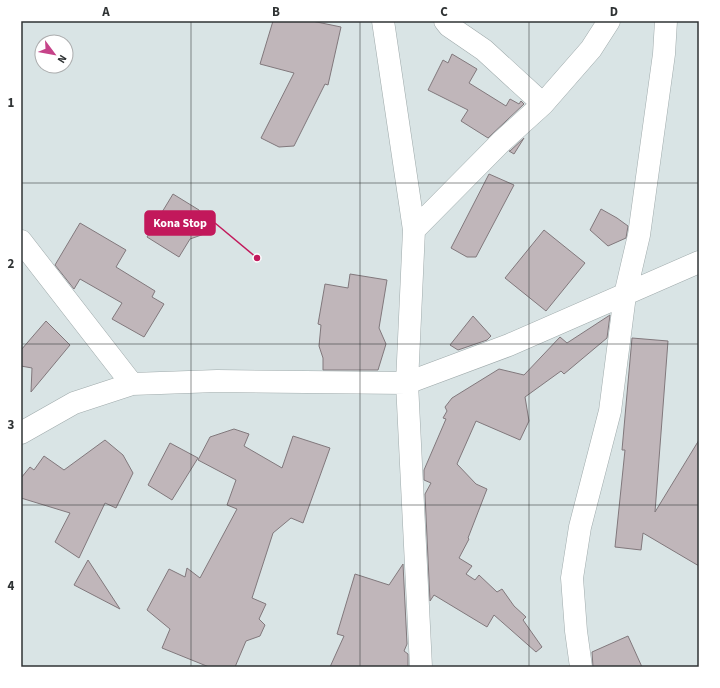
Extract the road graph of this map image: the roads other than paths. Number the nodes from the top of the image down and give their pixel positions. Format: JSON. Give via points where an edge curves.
{"nodes":[{"id":1,"x":383,"y":21,"type":"edge"},
{"id":2,"x":446,"y":21,"type":"edge"},
{"id":3,"x":609,"y":21,"type":"edge"},
{"id":4,"x":666,"y":21,"type":"edge"},
{"id":5,"x":543,"y":104,"type":"junction"},
{"id":6,"x":414,"y":230,"type":"junction"},
{"id":7,"x":21,"y":241,"type":"edge"},
{"id":8,"x":699,"y":262,"type":"edge"},
{"id":9,"x":625,"y":295,"type":"junction"},
{"id":10,"x":407,"y":383,"type":"junction"},
{"id":11,"x":132,"y":384,"type":"junction"},
{"id":12,"x":21,"y":433,"type":"edge"},
{"id":13,"x":421,"y":667,"type":"edge"},
{"id":14,"x":581,"y":667,"type":"edge"}],
"edges":[{"from":1,"to":6,"type":"street"},
{"from":2,"to":5,"type":"street","via":[[484,50]]},
{"from":3,"to":5,"type":"street","via":[[591,49]]},
{"from":4,"to":9,"type":"street","via":[[664,54],[639,235]]},
{"from":5,"to":6,"type":"street","via":[[501,142]]},
{"from":6,"to":10,"type":"street"},
{"from":7,"to":11,"type":"street"},
{"from":8,"to":9,"type":"street"},
{"from":9,"to":10,"type":"street","via":[[509,345]]},
{"from":9,"to":14,"type":"street","via":[[610,411],[580,527],[572,578]]},
{"from":10,"to":11,"type":"street","via":[[217,381]]},
{"from":10,"to":13,"type":"street"},
{"from":11,"to":12,"type":"street","via":[[74,403]]}]}
